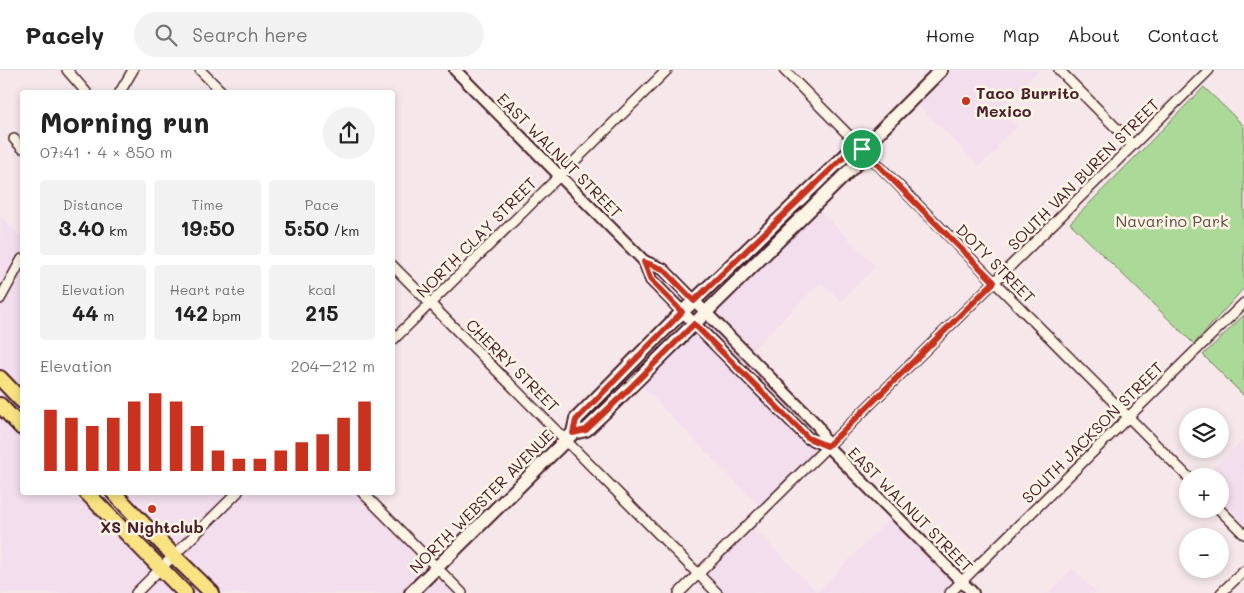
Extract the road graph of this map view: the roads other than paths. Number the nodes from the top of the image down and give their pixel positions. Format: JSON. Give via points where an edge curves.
{"nodes":[{"id":1,"x":68,"y":70,"type":"edge"},
{"id":2,"x":133,"y":70,"type":"edge"},
{"id":3,"x":200,"y":70,"type":"edge"},
{"id":4,"x":455,"y":70,"type":"edge"},
{"id":5,"x":667,"y":70,"type":"edge"},
{"id":6,"x":784,"y":70,"type":"edge"},
{"id":7,"x":942,"y":70,"type":"edge"},
{"id":8,"x":1059,"y":70,"type":"edge"},
{"id":9,"x":1209,"y":70,"type":"edge"},
{"id":10,"x":84,"y":90,"type":"edge"},
{"id":11,"x":121,"y":90,"type":"edge"},
{"id":12,"x":220,"y":90,"type":"edge"},
{"id":13,"x":14,"y":139,"type":"dead end"},
{"id":14,"x":1133,"y":145,"type":"junction"},
{"id":15,"x":20,"y":146,"type":"edge"},
{"id":16,"x":862,"y":149,"type":"junction"},
{"id":17,"x":560,"y":176,"type":"junction"},
{"id":18,"x":644,"y":262,"type":"junction"},
{"id":19,"x":20,"y":263,"type":"edge"},
{"id":20,"x":395,"y":268,"type":"edge"},
{"id":21,"x":994,"y":282,"type":"junction"},
{"id":22,"x":0,"y":299,"type":"edge"},
{"id":23,"x":694,"y":301,"type":"junction"},
{"id":24,"x":430,"y":303,"type":"junction"},
{"id":25,"x":1244,"y":303,"type":"edge"},
{"id":26,"x":682,"y":312,"type":"junction"},
{"id":27,"x":706,"y":313,"type":"junction"},
{"id":28,"x":694,"y":324,"type":"junction"},
{"id":29,"x":395,"y":338,"type":"edge"},
{"id":30,"x":0,"y":378,"type":"edge"},
{"id":31,"x":20,"y":399,"type":"edge"},
{"id":32,"x":0,"y":405,"type":"edge"},
{"id":33,"x":1128,"y":417,"type":"junction"},
{"id":34,"x":20,"y":426,"type":"edge"},
{"id":35,"x":569,"y":436,"type":"junction"},
{"id":36,"x":827,"y":446,"type":"junction"},
{"id":37,"x":1179,"y":468,"type":"edge"},
{"id":38,"x":89,"y":495,"type":"edge"},
{"id":39,"x":116,"y":495,"type":"edge"},
{"id":40,"x":235,"y":495,"type":"edge"},
{"id":41,"x":365,"y":495,"type":"edge"},
{"id":42,"x":1228,"y":518,"type":"edge"},
{"id":43,"x":1244,"y":534,"type":"edge"},
{"id":44,"x":174,"y":556,"type":"junction"},
{"id":45,"x":437,"y":568,"type":"junction"},
{"id":46,"x":160,"y":569,"type":"junction"},
{"id":47,"x":1244,"y":570,"type":"edge"},
{"id":48,"x":698,"y":574,"type":"junction"},
{"id":49,"x":961,"y":582,"type":"junction"},
{"id":50,"x":136,"y":593,"type":"edge"},
{"id":51,"x":185,"y":593,"type":"edge"},
{"id":52,"x":212,"y":593,"type":"edge"},
{"id":53,"x":411,"y":593,"type":"edge"},
{"id":54,"x":462,"y":593,"type":"edge"},
{"id":55,"x":678,"y":593,"type":"edge"},
{"id":56,"x":717,"y":593,"type":"edge"},
{"id":57,"x":950,"y":593,"type":"edge"},
{"id":58,"x":973,"y":593,"type":"edge"},
{"id":59,"x":1221,"y":593,"type":"edge"}],
"edges":[{"from":1,"to":10,"type":"street"},
{"from":2,"to":11,"type":"street"},
{"from":3,"to":12,"type":"street"},
{"from":4,"to":17,"type":"street","name":"EAST WALNUT STREET"},
{"from":5,"to":17,"type":"street","name":"NORTH CLAY STREET"},
{"from":6,"to":16,"type":"street","name":"DOTY STREET"},
{"from":7,"to":16,"type":"main road"},
{"from":8,"to":14,"type":"street"},
{"from":9,"to":14,"type":"street","name":"SOUTH VAN BUREN STREET"},
{"from":13,"to":15,"type":"street"},
{"from":14,"to":21,"type":"street","name":"SOUTH VAN BUREN STREET"},
{"from":16,"to":21,"type":"street","name":"DOTY STREET"},
{"from":16,"to":23,"type":"main road","name":"NORTH WEBSTER AVENUE","via":[[848,153]]},
{"from":16,"to":27,"type":"main road","name":"NORTH WEBSTER AVENUE","via":[[857,163]]},
{"from":17,"to":18,"type":"street","name":"EAST WALNUT STREET"},
{"from":17,"to":24,"type":"street","name":"NORTH CLAY STREET"},
{"from":18,"to":23,"type":"street","name":"EAST WALNUT STREET","via":[[663,269]]},
{"from":18,"to":26,"type":"street","name":"EAST WALNUT STREET","via":[[651,280]]},
{"from":19,"to":22,"type":"street"},
{"from":20,"to":24,"type":"street","name":"CHERRY STREET"},
{"from":21,"to":33,"type":"street","name":"DOTY STREET"},
{"from":21,"to":36,"type":"street","name":"SOUTH VAN BUREN STREET"},
{"from":23,"to":26,"type":"main road","name":"NORTH WEBSTER AVENUE"},
{"from":23,"to":27,"type":"street","name":"EAST WALNUT STREET"},
{"from":24,"to":29,"type":"street","name":"NORTH CLAY STREET"},
{"from":24,"to":35,"type":"street","name":"CHERRY STREET"},
{"from":25,"to":33,"type":"street","name":"SOUTH JACKSON STREET"},
{"from":26,"to":28,"type":"street","name":"EAST WALNUT STREET"},
{"from":26,"to":35,"type":"main road","name":"NORTH WEBSTER AVENUE","via":[[576,420]]},
{"from":27,"to":28,"type":"main road","name":"NORTH WEBSTER AVENUE"},
{"from":27,"to":36,"type":"street","name":"EAST WALNUT STREET","via":[[818,426]]},
{"from":28,"to":35,"type":"main road","name":"NORTH WEBSTER AVENUE","via":[[586,430]]},
{"from":28,"to":36,"type":"street","name":"EAST WALNUT STREET","via":[[808,438]]},
{"from":30,"to":31,"type":"main road"},
{"from":32,"to":34,"type":"main road"},
{"from":33,"to":37,"type":"street","name":"DOTY STREET"},
{"from":33,"to":49,"type":"street","name":"SOUTH JACKSON STREET"},
{"from":35,"to":45,"type":"main road","name":"NORTH WEBSTER AVENUE"},
{"from":35,"to":48,"type":"street","name":"CHERRY STREET"},
{"from":36,"to":48,"type":"street","name":"SOUTH VAN BUREN STREET"},
{"from":36,"to":49,"type":"street","name":"EAST WALNUT STREET"},
{"from":38,"to":46,"type":"main road"},
{"from":39,"to":44,"type":"main road"},
{"from":40,"to":44,"type":"street"},
{"from":41,"to":45,"type":"street"},
{"from":42,"to":43,"type":"street"},
{"from":44,"to":46,"type":"street"},
{"from":44,"to":52,"type":"main road"},
{"from":45,"to":53,"type":"main road","name":"NORTH WEBSTER AVENUE"},
{"from":45,"to":54,"type":"street"},
{"from":46,"to":50,"type":"street"},
{"from":46,"to":51,"type":"main road"},
{"from":47,"to":59,"type":"street"},
{"from":48,"to":55,"type":"street","name":"SOUTH VAN BUREN STREET"},
{"from":48,"to":56,"type":"street","name":"CHERRY STREET"},
{"from":49,"to":57,"type":"street","name":"SOUTH JACKSON STREET"},
{"from":49,"to":58,"type":"street","name":"EAST WALNUT STREET"}]}
